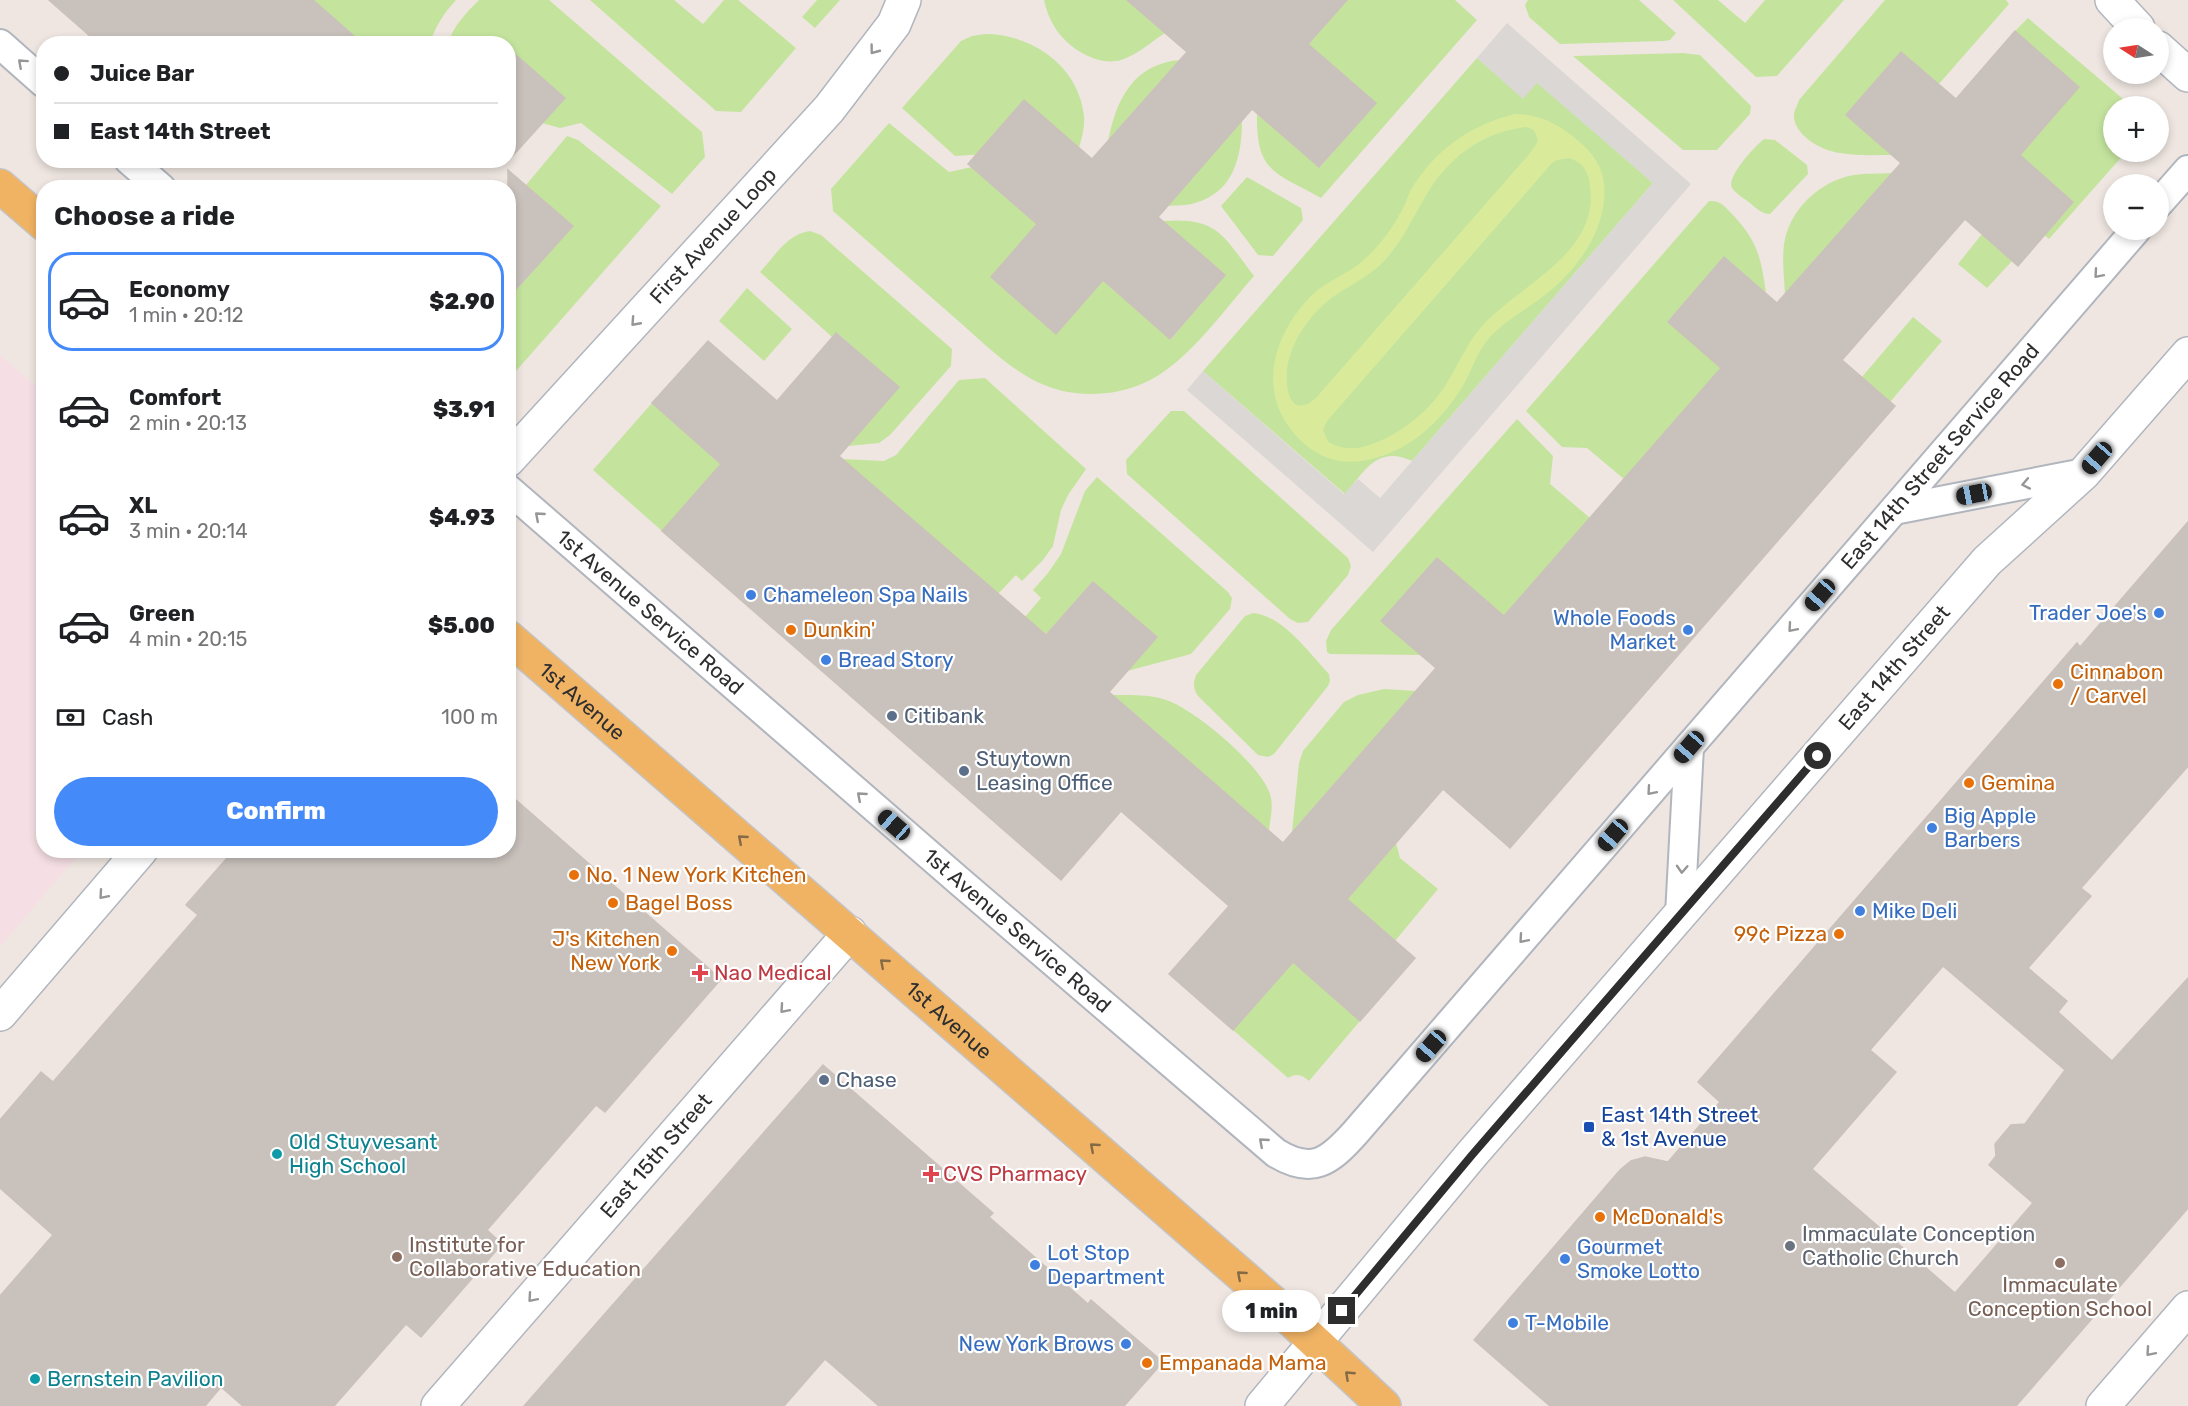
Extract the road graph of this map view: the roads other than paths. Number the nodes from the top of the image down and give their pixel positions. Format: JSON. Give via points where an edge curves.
{"nodes":[{"id":1,"x":904,"y":0,"type":"edge"},
{"id":2,"x":2112,"y":0,"type":"edge"},
{"id":3,"x":2129,"y":18,"type":"edge"},
{"id":4,"x":0,"y":44,"type":"edge"},
{"id":5,"x":2169,"y":58,"type":"edge"},
{"id":6,"x":2188,"y":75,"type":"edge"},
{"id":7,"x":36,"y":76,"type":"edge"},
{"id":8,"x":138,"y":168,"type":"edge"},
{"id":9,"x":2188,"y":170,"type":"edge"},
{"id":10,"x":152,"y":180,"type":"edge"},
{"id":11,"x":1,"y":189,"type":"edge"},
{"id":12,"x":2169,"y":192,"type":"edge"},
{"id":13,"x":36,"y":217,"type":"edge"},
{"id":14,"x":2127,"y":240,"type":"edge"},
{"id":15,"x":2188,"y":354,"type":"edge"},
{"id":16,"x":516,"y":451,"type":"edge"},
{"id":17,"x":2084,"y":473,"type":"junction"},
{"id":18,"x":516,"y":496,"type":"edge"},
{"id":19,"x":1894,"y":510,"type":"junction"},
{"id":20,"x":516,"y":644,"type":"edge"},
{"id":21,"x":1689,"y":747,"type":"junction"},
{"id":22,"x":134,"y":858,"type":"edge"},
{"id":23,"x":1680,"y":915,"type":"junction"},
{"id":24,"x":850,"y":933,"type":"junction"},
{"id":25,"x":0,"y":1014,"type":"edge"},
{"id":26,"x":1315,"y":1165,"type":"joint"},
{"id":27,"x":2188,"y":1308,"type":"edge"},
{"id":28,"x":1316,"y":1342,"type":"junction"},
{"id":29,"x":438,"y":1406,"type":"edge"},
{"id":30,"x":1262,"y":1406,"type":"edge"},
{"id":31,"x":1384,"y":1406,"type":"edge"},
{"id":32,"x":2103,"y":1406,"type":"edge"}],
"edges":[{"from":1,"to":16,"type":"street","name":"First Avenue Loop","one_way":true,"via":[[894,24],[830,109]]},
{"from":2,"to":3,"type":"street"},
{"from":7,"to":4,"type":"lane","one_way":true},
{"from":5,"to":6,"type":"street"},
{"from":8,"to":10,"type":"lane"},
{"from":9,"to":12,"type":"lane"},
{"from":11,"to":13,"type":"main road"},
{"from":14,"to":19,"type":"lane","name":"East 14th Street Service Road","one_way":true},
{"from":15,"to":17,"type":"street","name":"East 14th Street"},
{"from":17,"to":19,"type":"lane","one_way":true},
{"from":17,"to":23,"type":"street","name":"East 14th Street","via":[[1987,561]]},
{"from":26,"to":18,"type":"lane","name":"1st Avenue Service Road","one_way":true,"via":[[1299,1165],[1276,1153]]},
{"from":19,"to":21,"type":"lane","name":"East 14th Street Service Road","one_way":true},
{"from":24,"to":20,"type":"main road","name":"1st Avenue","one_way":true},
{"from":21,"to":23,"type":"lane","one_way":true},
{"from":21,"to":26,"type":"lane","name":"East 14th Street Service Road","one_way":true,"via":[[1348,1141]]},
{"from":22,"to":25,"type":"street","one_way":true},
{"from":23,"to":28,"type":"street","name":"East 14th Street"},
{"from":28,"to":24,"type":"main road","name":"1st Avenue","one_way":true},
{"from":24,"to":29,"type":"street","name":"East 15th Street","one_way":true},
{"from":27,"to":32,"type":"street","one_way":true},
{"from":28,"to":30,"type":"street","name":"East 14th Street"},
{"from":31,"to":28,"type":"main road","name":"1st Avenue","one_way":true}]}
